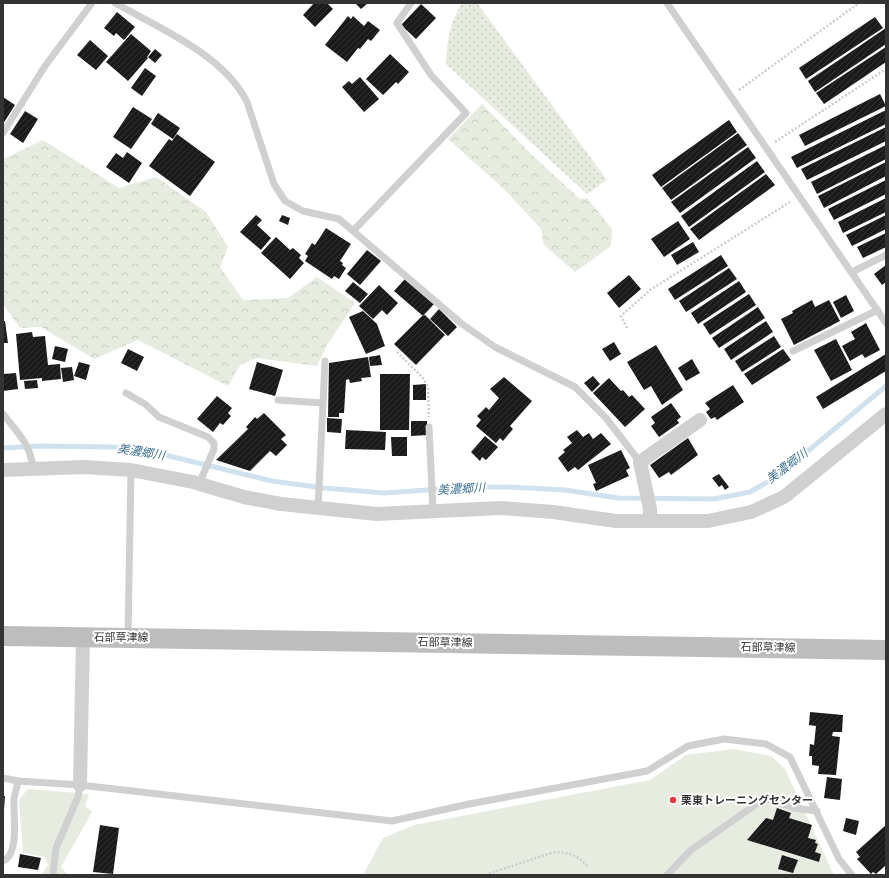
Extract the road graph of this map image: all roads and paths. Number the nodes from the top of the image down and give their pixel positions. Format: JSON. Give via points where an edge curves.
{"nodes":[{"id":1,"x":92,"y":3,"type":"edge"},
{"id":2,"x":115,"y":3,"type":"edge"},
{"id":3,"x":411,"y":3,"type":"edge"},
{"id":4,"x":667,"y":3,"type":"edge"},
{"id":5,"x":859,"y":3,"type":"edge"},
{"id":6,"x":886,"y":69,"type":"edge"},
{"id":7,"x":731,"y":96,"type":"junction"},
{"id":8,"x":3,"y":133,"type":"edge"},
{"id":9,"x":766,"y":148,"type":"junction"},
{"id":10,"x":799,"y":196,"type":"junction"},
{"id":11,"x":354,"y":230,"type":"junction"},
{"id":12,"x":886,"y":255,"type":"edge"},
{"id":13,"x":852,"y":272,"type":"junction"},
{"id":14,"x":878,"y":310,"type":"junction"},
{"id":15,"x":886,"y":322,"type":"edge"},
{"id":16,"x":627,"y":328,"type":"dead end"},
{"id":17,"x":793,"y":351,"type":"dead end"},
{"id":18,"x":398,"y":352,"type":"dead end"},
{"id":19,"x":325,"y":362,"type":"dead end"},
{"id":20,"x":126,"y":393,"type":"dead end"},
{"id":21,"x":278,"y":400,"type":"dead end"},
{"id":22,"x":322,"y":403,"type":"junction"},
{"id":23,"x":3,"y":414,"type":"edge"},
{"id":24,"x":886,"y":414,"type":"edge"},
{"id":25,"x":700,"y":420,"type":"dead end"},
{"id":26,"x":429,"y":427,"type":"joint"},
{"id":27,"x":640,"y":462,"type":"junction"},
{"id":28,"x":33,"y":469,"type":"junction"},
{"id":29,"x":3,"y":470,"type":"edge"},
{"id":30,"x":131,"y":470,"type":"junction"},
{"id":31,"x":202,"y":478,"type":"junction"},
{"id":32,"x":318,"y":504,"type":"junction"},
{"id":33,"x":433,"y":506,"type":"junction"},
{"id":34,"x":650,"y":515,"type":"junction"},
{"id":35,"x":3,"y":636,"type":"edge"},
{"id":36,"x":83,"y":637,"type":"junction"},
{"id":37,"x":128,"y":637,"type":"junction"},
{"id":38,"x":886,"y":650,"type":"edge"},
{"id":39,"x":3,"y":778,"type":"edge"},
{"id":40,"x":18,"y":781,"type":"junction"},
{"id":41,"x":80,"y":785,"type":"junction"},
{"id":42,"x":817,"y":811,"type":"junction"},
{"id":43,"x":3,"y":861,"type":"edge"},
{"id":44,"x":588,"y":867,"type":"dead end"},
{"id":45,"x":53,"y":875,"type":"edge"},
{"id":46,"x":485,"y":875,"type":"edge"},
{"id":47,"x":667,"y":875,"type":"edge"},
{"id":48,"x":852,"y":875,"type":"edge"}],
"edges":[{"from":1,"to":8,"type":"lane","via":[[45,66]]},
{"from":2,"to":11,"type":"lane","via":[[201,52],[224,71],[242,91],[248,102],[274,184],[284,201],[303,211],[339,219]]},
{"from":3,"to":11,"type":"lane","via":[[397,23],[431,75],[466,113]]},
{"from":4,"to":7,"type":"lane"},
{"from":5,"to":7,"type":"path"},
{"from":6,"to":9,"type":"path"},
{"from":7,"to":9,"type":"lane"},
{"from":9,"to":10,"type":"lane"},
{"from":10,"to":13,"type":"lane"},
{"from":10,"to":16,"type":"path","via":[[650,290],[621,316]]},
{"from":11,"to":27,"type":"lane","via":[[468,328],[496,347],[575,387],[606,418]]},
{"from":12,"to":13,"type":"lane"},
{"from":13,"to":14,"type":"lane"},
{"from":14,"to":15,"type":"lane"},
{"from":14,"to":17,"type":"lane"},
{"from":18,"to":26,"type":"path","via":[[423,378],[428,387]]},
{"from":19,"to":22,"type":"lane"},
{"from":20,"to":31,"type":"lane","via":[[145,404],[159,417],[208,437],[214,443]]},
{"from":21,"to":22,"type":"lane"},
{"from":22,"to":32,"type":"lane"},
{"from":23,"to":28,"type":"lane","via":[[32,454]]},
{"from":24,"to":34,"type":"street","via":[[784,497],[751,512],[708,520]]},
{"from":25,"to":27,"type":"street"},
{"from":26,"to":33,"type":"lane"},
{"from":27,"to":34,"type":"street"},
{"from":28,"to":29,"type":"street"},
{"from":28,"to":30,"type":"street","via":[[84,467]]},
{"from":30,"to":31,"type":"street"},
{"from":30,"to":37,"type":"lane"},
{"from":31,"to":32,"type":"street","via":[[244,497],[281,504]]},
{"from":32,"to":33,"type":"street","via":[[377,514]]},
{"from":33,"to":34,"type":"street","via":[[553,512],[616,521]]},
{"from":35,"to":36,"type":"main road","name":"石部草津線"},
{"from":36,"to":37,"type":"main road","name":"石部草津線"},
{"from":36,"to":41,"type":"street"},
{"from":37,"to":38,"type":"main road","name":"石部草津線"},
{"from":39,"to":40,"type":"lane"},
{"from":40,"to":41,"type":"lane"},
{"from":40,"to":43,"type":"lane","via":[[14,799],[14,842],[11,852]]},
{"from":41,"to":42,"type":"lane","via":[[392,821],[647,771],[688,746],[724,739],[766,744],[790,757]]},
{"from":41,"to":45,"type":"lane","via":[[78,797],[56,848]]},
{"from":42,"to":47,"type":"lane","via":[[794,808],[765,798],[691,850]]},
{"from":42,"to":48,"type":"lane","via":[[839,858]]},
{"from":44,"to":46,"type":"path","via":[[576,855],[562,852],[551,853]]}]}
